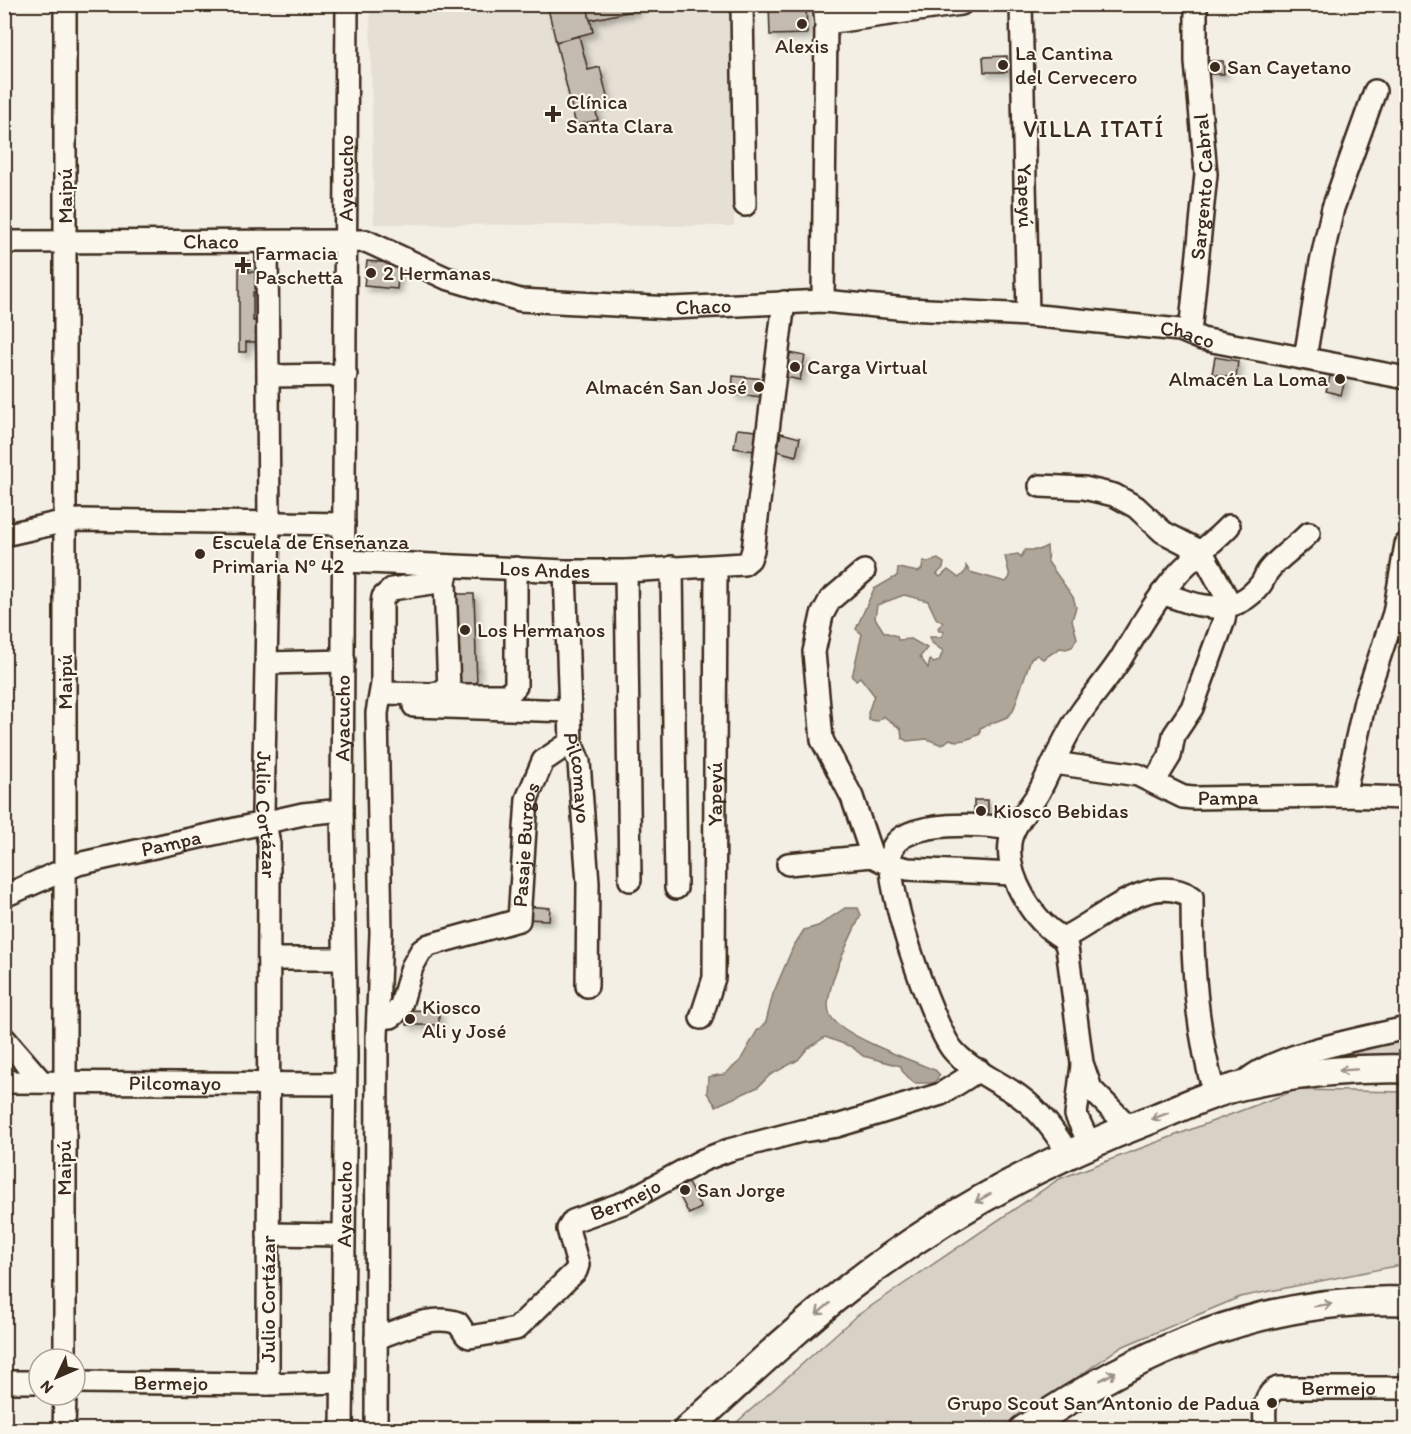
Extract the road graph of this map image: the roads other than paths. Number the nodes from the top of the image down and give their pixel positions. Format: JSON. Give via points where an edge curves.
{"nodes":[{"id":1,"x":64,"y":4,"type":"edge"},
{"id":2,"x":346,"y":4,"type":"edge"},
{"id":3,"x":742,"y":4,"type":"edge"},
{"id":4,"x":961,"y":4,"type":"edge"},
{"id":5,"x":1021,"y":4,"type":"edge"},
{"id":6,"x":1196,"y":4,"type":"edge"},
{"id":7,"x":825,"y":14,"type":"edge"},
{"id":8,"x":1375,"y":91,"type":"dead end"},
{"id":9,"x":745,"y":205,"type":"dead end"},
{"id":10,"x":65,"y":241,"type":"junction"},
{"id":11,"x":345,"y":242,"type":"junction"},
{"id":12,"x":4,"y":243,"type":"edge"},
{"id":13,"x":267,"y":243,"type":"junction"},
{"id":14,"x":823,"y":301,"type":"junction"},
{"id":15,"x":784,"y":302,"type":"junction"},
{"id":16,"x":1028,"y":315,"type":"junction"},
{"id":17,"x":1190,"y":333,"type":"junction"},
{"id":18,"x":1305,"y":358,"type":"junction"},
{"id":19,"x":346,"y":375,"type":"junction"},
{"id":20,"x":269,"y":376,"type":"junction"},
{"id":21,"x":1407,"y":378,"type":"edge"},
{"id":22,"x":1040,"y":486,"type":"dead end"},
{"id":23,"x":66,"y":521,"type":"junction"},
{"id":24,"x":269,"y":522,"type":"junction"},
{"id":25,"x":344,"y":524,"type":"junction"},
{"id":26,"x":1229,"y":526,"type":"dead end"},
{"id":27,"x":1309,"y":533,"type":"dead end"},
{"id":28,"x":4,"y":535,"type":"edge"},
{"id":29,"x":1407,"y":544,"type":"edge"},
{"id":30,"x":1202,"y":552,"type":"junction"},
{"id":31,"x":345,"y":561,"type":"junction"},
{"id":32,"x":716,"y":566,"type":"junction"},
{"id":33,"x":672,"y":567,"type":"junction"},
{"id":34,"x":516,"y":568,"type":"junction"},
{"id":35,"x":565,"y":571,"type":"junction"},
{"id":36,"x":626,"y":571,"type":"junction"},
{"id":37,"x":864,"y":571,"type":"dead end"},
{"id":38,"x":447,"y":574,"type":"junction"},
{"id":39,"x":1162,"y":593,"type":"junction"},
{"id":40,"x":1227,"y":607,"type":"junction"},
{"id":41,"x":344,"y":661,"type":"junction"},
{"id":42,"x":268,"y":663,"type":"junction"},
{"id":43,"x":449,"y":691,"type":"junction"},
{"id":44,"x":380,"y":699,"type":"junction"},
{"id":45,"x":569,"y":711,"type":"junction"},
{"id":46,"x":571,"y":742,"type":"junction"},
{"id":47,"x":1054,"y":763,"type":"junction"},
{"id":48,"x":1154,"y":782,"type":"junction"},
{"id":49,"x":1344,"y":796,"type":"junction"},
{"id":50,"x":1407,"y":798,"type":"edge"},
{"id":51,"x":342,"y":810,"type":"junction"},
{"id":52,"x":265,"y":825,"type":"junction"},
{"id":53,"x":1013,"y":830,"type":"junction"},
{"id":54,"x":881,"y":860,"type":"junction"},
{"id":55,"x":788,"y":864,"type":"dead end"},
{"id":56,"x":63,"y":870,"type":"junction"},
{"id":57,"x":1013,"y":874,"type":"junction"},
{"id":58,"x":630,"y":880,"type":"dead end"},
{"id":59,"x":676,"y":888,"type":"dead end"},
{"id":60,"x":4,"y":896,"type":"edge"},
{"id":61,"x":1063,"y":938,"type":"junction"},
{"id":62,"x":269,"y":959,"type":"junction"},
{"id":63,"x":343,"y":959,"type":"junction"},
{"id":64,"x":587,"y":986,"type":"dead end"},
{"id":65,"x":701,"y":1018,"type":"dead end"},
{"id":66,"x":377,"y":1026,"type":"junction"},
{"id":67,"x":1407,"y":1028,"type":"edge"},
{"id":68,"x":4,"y":1038,"type":"edge"},
{"id":69,"x":346,"y":1055,"type":"junction"},
{"id":70,"x":1082,"y":1063,"type":"junction"},
{"id":71,"x":1407,"y":1069,"type":"edge"},
{"id":72,"x":980,"y":1070,"type":"junction"},
{"id":73,"x":4,"y":1082,"type":"edge"},
{"id":74,"x":40,"y":1082,"type":"junction"},
{"id":75,"x":63,"y":1082,"type":"junction"},
{"id":76,"x":269,"y":1083,"type":"junction"},
{"id":77,"x":345,"y":1084,"type":"junction"},
{"id":78,"x":1242,"y":1086,"type":"junction"},
{"id":79,"x":1215,"y":1095,"type":"junction"},
{"id":80,"x":1130,"y":1127,"type":"junction"},
{"id":81,"x":1079,"y":1149,"type":"junction"},
{"id":82,"x":268,"y":1234,"type":"junction"},
{"id":83,"x":344,"y":1235,"type":"junction"},
{"id":84,"x":1407,"y":1301,"type":"edge"},
{"id":85,"x":376,"y":1338,"type":"junction"},
{"id":86,"x":65,"y":1347,"type":"edge"},
{"id":87,"x":4,"y":1382,"type":"edge"},
{"id":88,"x":27,"y":1382,"type":"edge"},
{"id":89,"x":87,"y":1382,"type":"edge"},
{"id":90,"x":340,"y":1382,"type":"junction"},
{"id":91,"x":268,"y":1384,"type":"junction"},
{"id":92,"x":1407,"y":1388,"type":"edge"},
{"id":93,"x":65,"y":1407,"type":"edge"},
{"id":94,"x":64,"y":1430,"type":"edge"},
{"id":95,"x":342,"y":1430,"type":"edge"},
{"id":96,"x":376,"y":1430,"type":"edge"},
{"id":97,"x":687,"y":1430,"type":"edge"},
{"id":98,"x":1023,"y":1430,"type":"edge"},
{"id":99,"x":1265,"y":1430,"type":"edge"}],
"edges":[{"from":1,"to":10,"type":"street","name":"Maipú"},
{"from":2,"to":11,"type":"street","name":"Ayacucho"},
{"from":3,"to":9,"type":"street"},
{"from":4,"to":7,"type":"street"},
{"from":5,"to":16,"type":"street","name":"Yapeyú"},
{"from":6,"to":17,"type":"street","name":"Sargento Cabral","via":[[1196,62],[1206,174]]},
{"from":7,"to":14,"type":"street"},
{"from":8,"to":18,"type":"street","via":[[1333,208]]},
{"from":10,"to":12,"type":"street","name":"Chaco"},
{"from":10,"to":13,"type":"street","name":"Chaco"},
{"from":10,"to":23,"type":"street","name":"Maipú"},
{"from":11,"to":13,"type":"street","name":"Chaco"},
{"from":11,"to":15,"type":"street","name":"Chaco","via":[[371,242],[446,278],[520,300],[672,308]]},
{"from":11,"to":19,"type":"street","name":"Ayacucho"},
{"from":13,"to":20,"type":"street","name":"Julio Cortázar"},
{"from":14,"to":15,"type":"street","name":"Chaco"},
{"from":14,"to":16,"type":"street","name":"Chaco"},
{"from":15,"to":32,"type":"street","name":"Los Andes","via":[[753,550],[744,564]]},
{"from":16,"to":17,"type":"street","name":"Chaco"},
{"from":17,"to":18,"type":"street","name":"Chaco","via":[[1202,339]]},
{"from":18,"to":21,"type":"street","name":"Chaco"},
{"from":19,"to":20,"type":"street"},
{"from":19,"to":25,"type":"street","name":"Ayacucho"},
{"from":20,"to":24,"type":"street","name":"Julio Cortázar"},
{"from":22,"to":30,"type":"street","via":[[1084,488],[1114,495],[1136,507],[1163,532]]},
{"from":23,"to":24,"type":"street"},
{"from":23,"to":28,"type":"street"},
{"from":23,"to":56,"type":"street","name":"Maipú"},
{"from":24,"to":25,"type":"street"},
{"from":24,"to":42,"type":"street","name":"Julio Cortázar"},
{"from":25,"to":31,"type":"street","name":"Ayacucho"},
{"from":26,"to":30,"type":"street"},
{"from":27,"to":40,"type":"street","via":[[1268,572],[1258,587]]},
{"from":29,"to":49,"type":"street","via":[[1394,614],[1365,701]]},
{"from":30,"to":39,"type":"street"},
{"from":30,"to":40,"type":"street","via":[[1224,590]]},
{"from":31,"to":38,"type":"street","name":"Los Andes"},
{"from":31,"to":41,"type":"street","name":"Ayacucho"},
{"from":32,"to":33,"type":"street","name":"Los Andes"},
{"from":32,"to":65,"type":"street","name":"Yapeyú","via":[[714,978]]},
{"from":33,"to":36,"type":"street","name":"Los Andes"},
{"from":33,"to":59,"type":"street"},
{"from":34,"to":35,"type":"street","name":"Los Andes"},
{"from":34,"to":38,"type":"street","name":"Los Andes"},
{"from":34,"to":43,"type":"street","via":[[516,686],[508,695],[461,695]]},
{"from":35,"to":36,"type":"street","name":"Los Andes"},
{"from":35,"to":45,"type":"street","name":"Pilcomayo"},
{"from":36,"to":58,"type":"street"},
{"from":37,"to":54,"type":"street","via":[[830,600],[822,615],[814,651],[822,740]]},
{"from":38,"to":43,"type":"street"},
{"from":38,"to":44,"type":"street","name":"Ayacucho","via":[[392,589],[383,597]]},
{"from":39,"to":40,"type":"street","via":[[1194,605]]},
{"from":39,"to":47,"type":"street","via":[[1104,684],[1082,711]]},
{"from":40,"to":48,"type":"street","via":[[1192,708],[1174,735],[1170,756]]},
{"from":41,"to":42,"type":"street"},
{"from":41,"to":51,"type":"street","name":"Ayacucho"},
{"from":42,"to":52,"type":"street","name":"Julio Cortázar"},
{"from":43,"to":44,"type":"street"},
{"from":44,"to":45,"type":"street"},
{"from":44,"to":66,"type":"street","name":"Ayacucho","via":[[381,933]]},
{"from":45,"to":46,"type":"street","name":"Pilcomayo"},
{"from":46,"to":64,"type":"street","name":"Pilcomayo","via":[[579,762],[588,883]]},
{"from":46,"to":66,"type":"street","name":"Pasaje Burgos","via":[[543,761],[526,800],[519,920],[429,945],[415,960],[395,1014]]},
{"from":47,"to":48,"type":"street","name":"Pampa","via":[[1138,775]]},
{"from":47,"to":53,"type":"street","via":[[1029,810]]},
{"from":48,"to":49,"type":"street","name":"Pampa","via":[[1193,798]]},
{"from":49,"to":50,"type":"street","name":"Pampa"},
{"from":51,"to":52,"type":"street","name":"Pampa","via":[[303,814]]},
{"from":51,"to":63,"type":"street","name":"Ayacucho"},
{"from":52,"to":56,"type":"street","name":"Pampa"},
{"from":52,"to":62,"type":"street","name":"Julio Cortázar","via":[[269,844]]},
{"from":53,"to":54,"type":"street","via":[[999,826],[948,826],[913,831],[904,835]]},
{"from":53,"to":57,"type":"street"},
{"from":54,"to":55,"type":"street"},
{"from":54,"to":57,"type":"street","via":[[908,869]]},
{"from":54,"to":72,"type":"street","via":[[929,1006],[942,1034],[954,1051]]},
{"from":56,"to":60,"type":"street","name":"Pampa"},
{"from":56,"to":75,"type":"street","name":"Maipú"},
{"from":57,"to":61,"type":"street","via":[[1041,921]]},
{"from":61,"to":70,"type":"street"},
{"from":61,"to":79,"type":"street","via":[[1129,897],[1162,891],[1185,892],[1192,897],[1192,941],[1208,1070]]},
{"from":62,"to":63,"type":"street"},
{"from":62,"to":76,"type":"street","name":"Julio Cortázar"},
{"from":63,"to":69,"type":"street","name":"Ayacucho"},
{"from":66,"to":69,"type":"street","name":"Pasaje Burgos"},
{"from":66,"to":85,"type":"street","name":"Ayacucho"},
{"from":67,"to":78,"type":"street","via":[[1265,1067]]},
{"from":68,"to":74,"type":"street"},
{"from":69,"to":77,"type":"street","name":"Ayacucho"},
{"from":70,"to":80,"type":"street","via":[[1091,1089]]},
{"from":70,"to":81,"type":"street","via":[[1076,1115]]},
{"from":71,"to":78,"type":"main road","one_way":true,"via":[[1325,1072]]},
{"from":72,"to":81,"type":"street","via":[[1020,1097]]},
{"from":72,"to":85,"type":"street","name":"Bermejo","via":[[941,1094],[837,1126],[729,1150],[626,1202],[573,1221],[568,1229],[578,1265],[576,1271],[516,1329],[470,1337],[458,1323],[444,1319]]},
{"from":73,"to":74,"type":"street","name":"Pilcomayo"},
{"from":74,"to":75,"type":"street","name":"Pilcomayo"},
{"from":75,"to":76,"type":"street","name":"Pilcomayo"},
{"from":75,"to":86,"type":"street","name":"Maipú"},
{"from":76,"to":77,"type":"street","name":"Pilcomayo"},
{"from":76,"to":82,"type":"street","name":"Julio Cortázar"},
{"from":77,"to":83,"type":"street","name":"Ayacucho"},
{"from":78,"to":79,"type":"main road"},
{"from":79,"to":80,"type":"main road","one_way":true},
{"from":80,"to":81,"type":"main road"},
{"from":81,"to":97,"type":"main road","one_way":true,"via":[[952,1215],[877,1267],[822,1309]]},
{"from":82,"to":83,"type":"street"},
{"from":82,"to":91,"type":"street","name":"Julio Cortázar"},
{"from":83,"to":90,"type":"street","name":"Ayacucho"},
{"from":98,"to":84,"type":"main road","one_way":true,"via":[[1129,1365],[1208,1331],[1331,1304]]},
{"from":85,"to":96,"type":"street","name":"Ayacucho"},
{"from":87,"to":88,"type":"street"},
{"from":89,"to":91,"type":"street","name":"Bermejo"},
{"from":90,"to":91,"type":"street","name":"Bermejo"},
{"from":90,"to":95,"type":"street","name":"Ayacucho"},
{"from":92,"to":99,"type":"street","name":"Bermejo","via":[[1278,1388],[1266,1399]]},
{"from":93,"to":94,"type":"street"}]}
